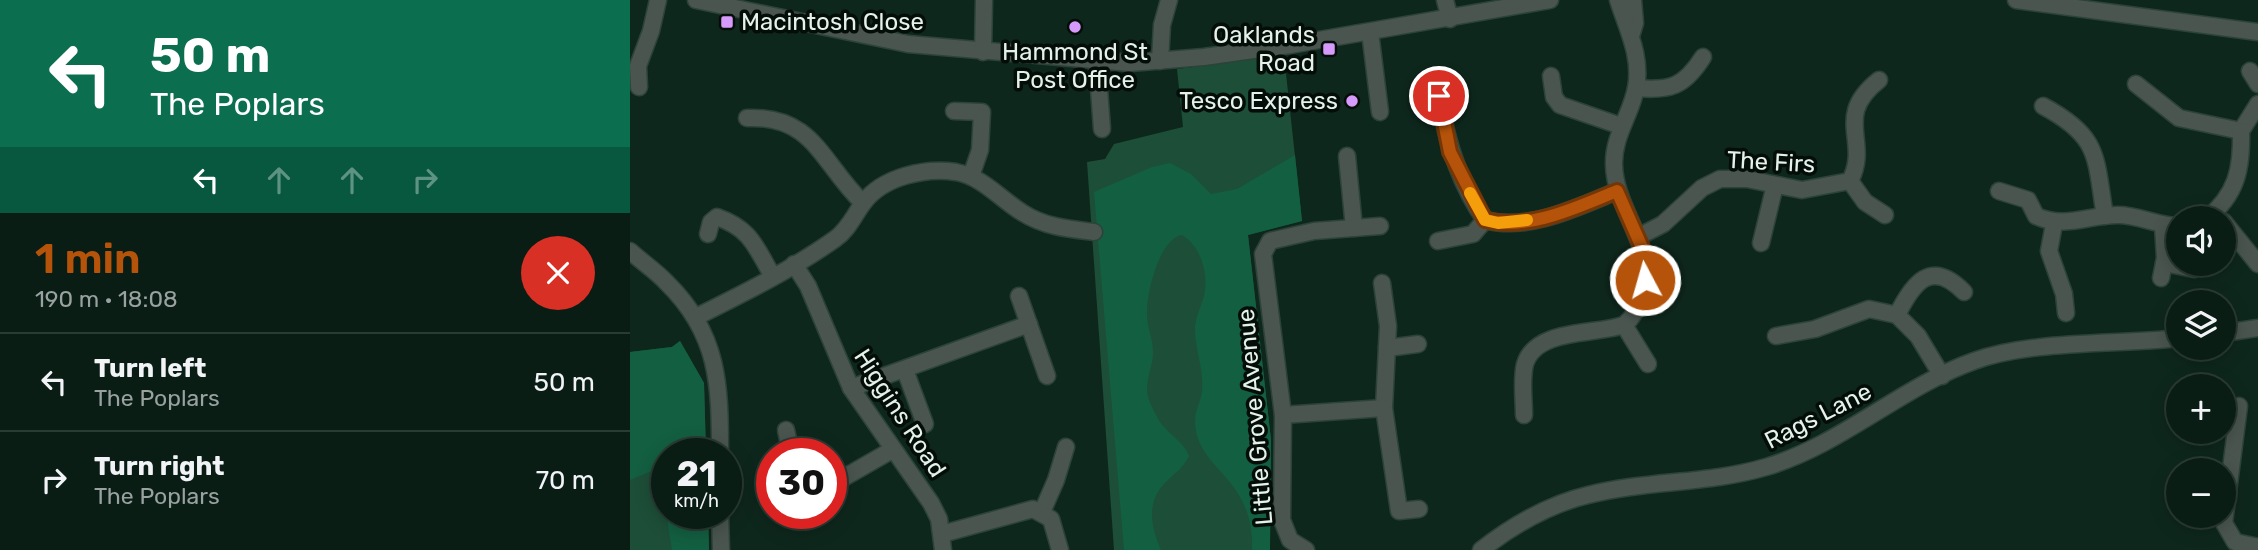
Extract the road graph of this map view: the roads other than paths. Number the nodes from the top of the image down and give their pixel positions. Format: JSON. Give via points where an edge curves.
{"nodes":[{"id":1,"x":658,"y":0,"type":"edge"},
{"id":2,"x":696,"y":0,"type":"edge"},
{"id":3,"x":984,"y":0,"type":"edge"},
{"id":4,"x":1169,"y":0,"type":"edge"},
{"id":5,"x":1445,"y":0,"type":"edge"},
{"id":6,"x":1550,"y":0,"type":"edge"},
{"id":7,"x":1618,"y":0,"type":"edge"},
{"id":8,"x":1633,"y":0,"type":"edge"},
{"id":9,"x":2016,"y":0,"type":"edge"},
{"id":10,"x":1450,"y":19,"type":"junction"},
{"id":11,"x":1370,"y":32,"type":"junction"},
{"id":12,"x":2258,"y":32,"type":"edge"},
{"id":13,"x":1632,"y":33,"type":"junction"},
{"id":14,"x":983,"y":52,"type":"junction"},
{"id":15,"x":1703,"y":57,"type":"dead end"},
{"id":16,"x":1160,"y":61,"type":"junction"},
{"id":17,"x":1097,"y":62,"type":"junction"},
{"id":18,"x":1551,"y":76,"type":"dead end"},
{"id":19,"x":1879,"y":80,"type":"dead end"},
{"id":20,"x":2136,"y":84,"type":"dead end"},
{"id":21,"x":639,"y":87,"type":"dead end"},
{"id":22,"x":1636,"y":88,"type":"junction"},
{"id":23,"x":1454,"y":89,"type":"dead end"},
{"id":24,"x":2258,"y":104,"type":"edge"},
{"id":25,"x":2043,"y":106,"type":"dead end"},
{"id":26,"x":954,"y":111,"type":"dead end"},
{"id":27,"x":1380,"y":112,"type":"dead end"},
{"id":28,"x":747,"y":118,"type":"dead end"},
{"id":29,"x":1621,"y":126,"type":"junction"},
{"id":30,"x":1102,"y":129,"type":"dead end"},
{"id":31,"x":2241,"y":131,"type":"junction"},
{"id":32,"x":1347,"y":156,"type":"dead end"},
{"id":33,"x":2250,"y":157,"type":"edge"},
{"id":34,"x":971,"y":176,"type":"junction"},
{"id":35,"x":1850,"y":181,"type":"junction"},
{"id":36,"x":1776,"y":186,"type":"junction"},
{"id":37,"x":1617,"y":191,"type":"junction"},
{"id":38,"x":1999,"y":191,"type":"dead end"},
{"id":39,"x":863,"y":203,"type":"junction"},
{"id":40,"x":2224,"y":206,"type":"edge"},
{"id":41,"x":1885,"y":215,"type":"dead end"},
{"id":42,"x":2105,"y":216,"type":"junction"},
{"id":43,"x":1485,"y":220,"type":"junction"},
{"id":44,"x":2054,"y":224,"type":"junction"},
{"id":45,"x":2166,"y":225,"type":"edge"},
{"id":46,"x":1380,"y":226,"type":"dead end"},
{"id":47,"x":1354,"y":228,"type":"junction"},
{"id":48,"x":1094,"y":232,"type":"dead end"},
{"id":49,"x":708,"y":234,"type":"dead end"},
{"id":50,"x":1638,"y":237,"type":"junction"},
{"id":51,"x":2236,"y":239,"type":"edge"},
{"id":52,"x":1438,"y":241,"type":"dead end"},
{"id":53,"x":1761,"y":243,"type":"dead end"},
{"id":54,"x":2166,"y":250,"type":"edge"},
{"id":55,"x":630,"y":251,"type":"edge"},
{"id":56,"x":794,"y":264,"type":"junction"},
{"id":57,"x":2258,"y":264,"type":"edge"},
{"id":58,"x":2166,"y":270,"type":"edge"},
{"id":59,"x":772,"y":275,"type":"junction"},
{"id":60,"x":1382,"y":284,"type":"dead end"},
{"id":61,"x":1964,"y":292,"type":"dead end"},
{"id":62,"x":1019,"y":296,"type":"dead end"},
{"id":63,"x":2066,"y":313,"type":"dead end"},
{"id":64,"x":1896,"y":315,"type":"junction"},
{"id":65,"x":696,"y":317,"type":"junction"},
{"id":66,"x":1030,"y":324,"type":"junction"},
{"id":67,"x":1624,"y":325,"type":"junction"},
{"id":68,"x":2258,"y":328,"type":"edge"},
{"id":69,"x":2236,"y":331,"type":"edge"},
{"id":70,"x":1776,"y":335,"type":"dead end"},
{"id":71,"x":2166,"y":339,"type":"edge"},
{"id":72,"x":1418,"y":344,"type":"dead end"},
{"id":73,"x":1387,"y":348,"type":"junction"},
{"id":74,"x":1648,"y":364,"type":"dead end"},
{"id":75,"x":905,"y":370,"type":"junction"},
{"id":76,"x":1047,"y":376,"type":"dead end"},
{"id":77,"x":1942,"y":376,"type":"junction"},
{"id":78,"x":851,"y":388,"type":"junction"},
{"id":79,"x":2238,"y":406,"type":"dead end"},
{"id":80,"x":1384,"y":408,"type":"junction"},
{"id":81,"x":1283,"y":415,"type":"junction"},
{"id":82,"x":1524,"y":415,"type":"dead end"},
{"id":83,"x":925,"y":424,"type":"dead end"},
{"id":84,"x":786,"y":430,"type":"dead end"},
{"id":85,"x":720,"y":438,"type":"edge"},
{"id":86,"x":788,"y":438,"type":"edge"},
{"id":87,"x":1066,"y":447,"type":"dead end"},
{"id":88,"x":892,"y":450,"type":"junction"},
{"id":89,"x":847,"y":476,"type":"edge"},
{"id":90,"x":1419,"y":509,"type":"dead end"},
{"id":91,"x":1042,"y":512,"type":"junction"},
{"id":92,"x":720,"y":529,"type":"edge"},
{"id":93,"x":943,"y":542,"type":"edge"},
{"id":94,"x":1284,"y":545,"type":"edge"},
{"id":95,"x":2258,"y":547,"type":"edge"},
{"id":96,"x":721,"y":550,"type":"edge"},
{"id":97,"x":1060,"y":550,"type":"edge"},
{"id":98,"x":1306,"y":550,"type":"edge"},
{"id":99,"x":1481,"y":550,"type":"edge"}],
"edges":[{"from":1,"to":21,"type":"street","via":[[638,66]]},
{"from":2,"to":14,"type":"street","via":[[908,44]]},
{"from":3,"to":14,"type":"street"},
{"from":4,"to":16,"type":"street"},
{"from":5,"to":10,"type":"street"},
{"from":6,"to":10,"type":"street"},
{"from":7,"to":13,"type":"street"},
{"from":8,"to":13,"type":"street"},
{"from":9,"to":12,"type":"street"},
{"from":10,"to":11,"type":"street"},
{"from":11,"to":16,"type":"street"},
{"from":11,"to":27,"type":"street"},
{"from":13,"to":22,"type":"street"},
{"from":14,"to":17,"type":"street"},
{"from":15,"to":22,"type":"street","via":[[1675,86]]},
{"from":16,"to":17,"type":"street"},
{"from":17,"to":30,"type":"street"},
{"from":18,"to":29,"type":"street","via":[[1560,105]]},
{"from":19,"to":35,"type":"street","name":"The Firs","via":[[1862,96],[1855,113],[1857,158]]},
{"from":20,"to":31,"type":"street","via":[[2179,118]]},
{"from":22,"to":29,"type":"street"},
{"from":23,"to":43,"type":"street","via":[[1439,96],[1446,138]]},
{"from":24,"to":31,"type":"street"},
{"from":25,"to":42,"type":"street","via":[[2075,124],[2091,145]]},
{"from":26,"to":34,"type":"street","via":[[982,112],[981,150]]},
{"from":28,"to":39,"type":"street","via":[[776,119],[802,131]]},
{"from":29,"to":37,"type":"street","via":[[1614,161]]},
{"from":31,"to":33,"type":"street"},
{"from":32,"to":47,"type":"street"},
{"from":33,"to":40,"type":"street"},
{"from":34,"to":39,"type":"street","via":[[940,171],[899,178],[876,188]]},
{"from":34,"to":48,"type":"street","via":[[1037,220]]},
{"from":35,"to":36,"type":"street","name":"The Firs","via":[[1802,190]]},
{"from":35,"to":41,"type":"street","via":[[1864,202]]},
{"from":36,"to":50,"type":"street","name":"The Firs","via":[[1737,178],[1714,181],[1663,224]]},
{"from":36,"to":53,"type":"street"},
{"from":37,"to":43,"type":"street","via":[[1541,218],[1506,223]]},
{"from":37,"to":50,"type":"street"},
{"from":38,"to":44,"type":"street","via":[[2028,200],[2036,216]]},
{"from":39,"to":56,"type":"street","via":[[842,233]]},
{"from":42,"to":44,"type":"street"},
{"from":42,"to":45,"type":"street"},
{"from":43,"to":52,"type":"street","via":[[1473,234]]},
{"from":44,"to":63,"type":"street","via":[[2049,251]]},
{"from":46,"to":47,"type":"street"},
{"from":47,"to":81,"type":"street","name":"Little Grove Avenue","via":[[1291,235],[1270,241],[1264,248]]},
{"from":49,"to":59,"type":"street","via":[[718,217],[736,224],[748,233]]},
{"from":50,"to":67,"type":"street","via":[[1644,252],[1645,280],[1637,308]]},
{"from":51,"to":57,"type":"street"},
{"from":54,"to":58,"type":"street","via":[[2162,270]]},
{"from":55,"to":65,"type":"street","via":[[667,282]]},
{"from":56,"to":59,"type":"street"},
{"from":56,"to":78,"type":"street","name":"Higgins Road","via":[[808,286]]},
{"from":59,"to":65,"type":"street"},
{"from":60,"to":73,"type":"street"},
{"from":61,"to":64,"type":"street","via":[[1948,278],[1924,278],[1908,292]]},
{"from":62,"to":66,"type":"street"},
{"from":64,"to":70,"type":"street","via":[[1869,309],[1815,330]]},
{"from":64,"to":77,"type":"street","via":[[1919,336]]},
{"from":65,"to":85,"type":"street","via":[[719,379]]},
{"from":66,"to":75,"type":"street"},
{"from":66,"to":76,"type":"street"},
{"from":67,"to":74,"type":"street"},
{"from":67,"to":82,"type":"street","via":[[1558,337],[1533,351],[1524,368]]},
{"from":68,"to":69,"type":"street"},
{"from":71,"to":77,"type":"street","name":"Rags Lane","via":[[2009,352]]},
{"from":72,"to":73,"type":"street"},
{"from":73,"to":80,"type":"street"},
{"from":75,"to":78,"type":"street"},
{"from":75,"to":83,"type":"street"},
{"from":77,"to":99,"type":"street","name":"Rags Lane","via":[[1808,450],[1769,466],[1736,475],[1588,495],[1543,512]]},
{"from":78,"to":88,"type":"street","name":"Higgins Road"},
{"from":79,"to":95,"type":"street","via":[[2224,523],[2235,542]]},
{"from":80,"to":81,"type":"street"},
{"from":80,"to":90,"type":"street","via":[[1399,511]]},
{"from":81,"to":94,"type":"street","name":"Little Grove Avenue"},
{"from":84,"to":86,"type":"street"},
{"from":87,"to":91,"type":"street"},
{"from":88,"to":89,"type":"street"},
{"from":88,"to":93,"type":"street","name":"Higgins Road","via":[[931,503]]},
{"from":91,"to":93,"type":"street","via":[[1025,509]]},
{"from":91,"to":97,"type":"street","via":[[1054,523]]},
{"from":92,"to":96,"type":"street"},
{"from":94,"to":98,"type":"street","name":"Little Grove Avenue"}]}
